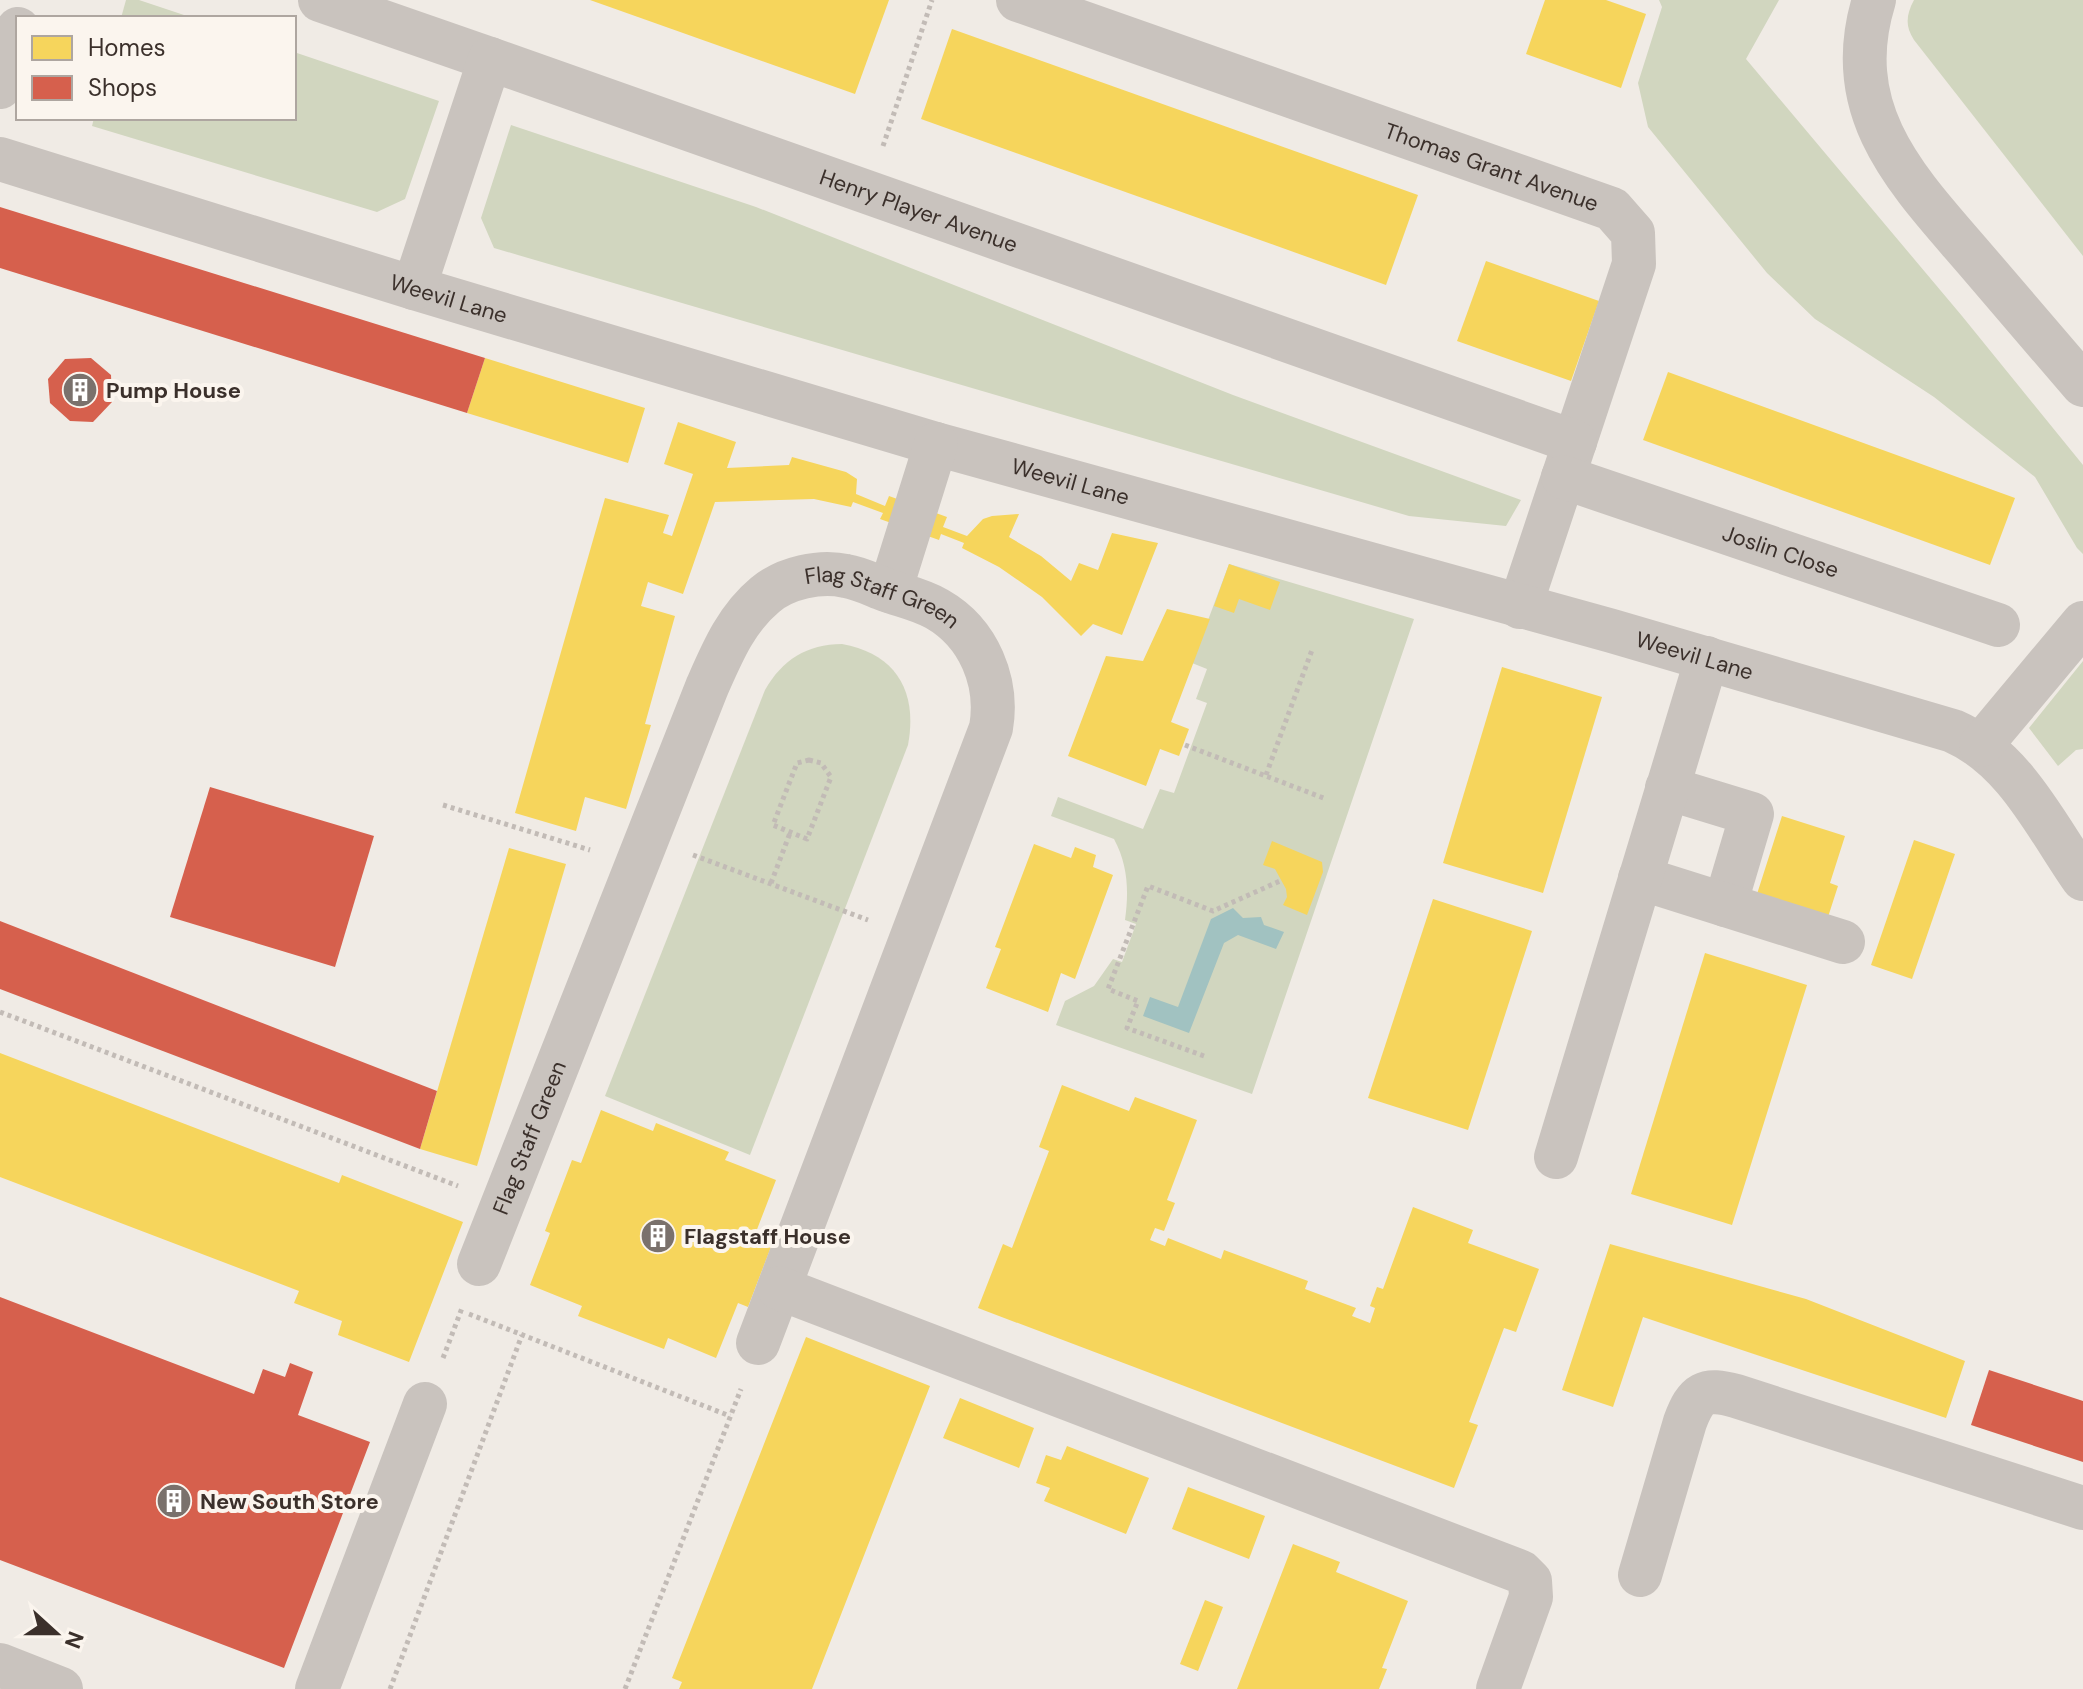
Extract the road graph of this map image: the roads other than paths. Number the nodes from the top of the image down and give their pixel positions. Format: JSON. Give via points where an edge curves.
{"nodes":[{"id":1,"x":320,"y":0,"type":"edge"},
{"id":2,"x":1018,"y":0,"type":"edge"},
{"id":3,"x":1874,"y":0,"type":"edge"},
{"id":4,"x":16,"y":35,"type":"edge"},
{"id":5,"x":490,"y":59,"type":"junction"},
{"id":6,"x":0,"y":87,"type":"edge"},
{"id":7,"x":0,"y":159,"type":"edge"},
{"id":8,"x":414,"y":288,"type":"junction"},
{"id":9,"x":2083,"y":385,"type":"edge"},
{"id":10,"x":936,"y":444,"type":"junction"},
{"id":11,"x":1569,"y":460,"type":"junction"},
{"id":12,"x":890,"y":591,"type":"junction"},
{"id":13,"x":1520,"y":607,"type":"junction"},
{"id":14,"x":2083,"y":623,"type":"edge"},
{"id":15,"x":1998,"y":625,"type":"dead end"},
{"id":16,"x":1707,"y":658,"type":"junction"},
{"id":17,"x":1981,"y":745,"type":"junction"},
{"id":18,"x":1667,"y":788,"type":"junction"},
{"id":19,"x":1640,"y":878,"type":"junction"},
{"id":20,"x":2083,"y":879,"type":"edge"},
{"id":21,"x":1725,"y":905,"type":"junction"},
{"id":22,"x":1843,"y":942,"type":"dead end"},
{"id":23,"x":1556,"y":1157,"type":"dead end"},
{"id":24,"x":479,"y":1264,"type":"dead end"},
{"id":25,"x":779,"y":1288,"type":"junction"},
{"id":26,"x":758,"y":1343,"type":"road end"},
{"id":27,"x":425,"y":1404,"type":"dead end"},
{"id":28,"x":2083,"y":1508,"type":"edge"},
{"id":29,"x":1640,"y":1575,"type":"dead end"},
{"id":30,"x":0,"y":1665,"type":"edge"},
{"id":31,"x":61,"y":1689,"type":"edge"},
{"id":32,"x":317,"y":1689,"type":"edge"},
{"id":33,"x":1498,"y":1689,"type":"edge"}],
"edges":[{"from":1,"to":5,"type":"street"},
{"from":2,"to":11,"type":"street","name":"Thomas Grant Avenue","via":[[1612,209],[1633,233],[1634,264]]},
{"from":3,"to":9,"type":"street","via":[[1865,60],[1873,112],[1891,156]]},
{"from":4,"to":6,"type":"street"},
{"from":5,"to":8,"type":"street"},
{"from":5,"to":11,"type":"street","name":"Henry Player Avenue","via":[[867,192]]},
{"from":7,"to":8,"type":"street","name":"Weevil Lane"},
{"from":8,"to":10,"type":"street","name":"Weevil Lane"},
{"from":10,"to":12,"type":"street"},
{"from":10,"to":13,"type":"street","name":"Weevil Lane"},
{"from":11,"to":13,"type":"street","name":"Thomas Grant Avenue"},
{"from":11,"to":15,"type":"street","name":"Joslin Close"},
{"from":12,"to":24,"type":"street","name":"Flag Staff Green","via":[[846,576],[791,581],[765,595],[733,632]]},
{"from":12,"to":25,"type":"street","name":"Flag Staff Green","via":[[936,608],[968,636],[991,679],[995,706]]},
{"from":13,"to":16,"type":"street","name":"Weevil Lane"},
{"from":14,"to":17,"type":"street"},
{"from":16,"to":17,"type":"street","name":"Weevil Lane","via":[[1922,720]]},
{"from":16,"to":18,"type":"street"},
{"from":17,"to":20,"type":"street","name":"Weevil Lane","via":[[2007,769]]},
{"from":18,"to":19,"type":"street"},
{"from":18,"to":21,"type":"street","via":[[1752,814]]},
{"from":19,"to":21,"type":"street"},
{"from":19,"to":23,"type":"street"},
{"from":21,"to":22,"type":"street"},
{"from":25,"to":26,"type":"street","name":"Flag Staff Green"},
{"from":25,"to":33,"type":"street","via":[[1521,1572],[1530,1581],[1531,1597]]},
{"from":27,"to":32,"type":"street"},
{"from":28,"to":29,"type":"street","via":[[1736,1396],[1706,1393],[1692,1404],[1685,1422]]},
{"from":30,"to":31,"type":"street"}]}
